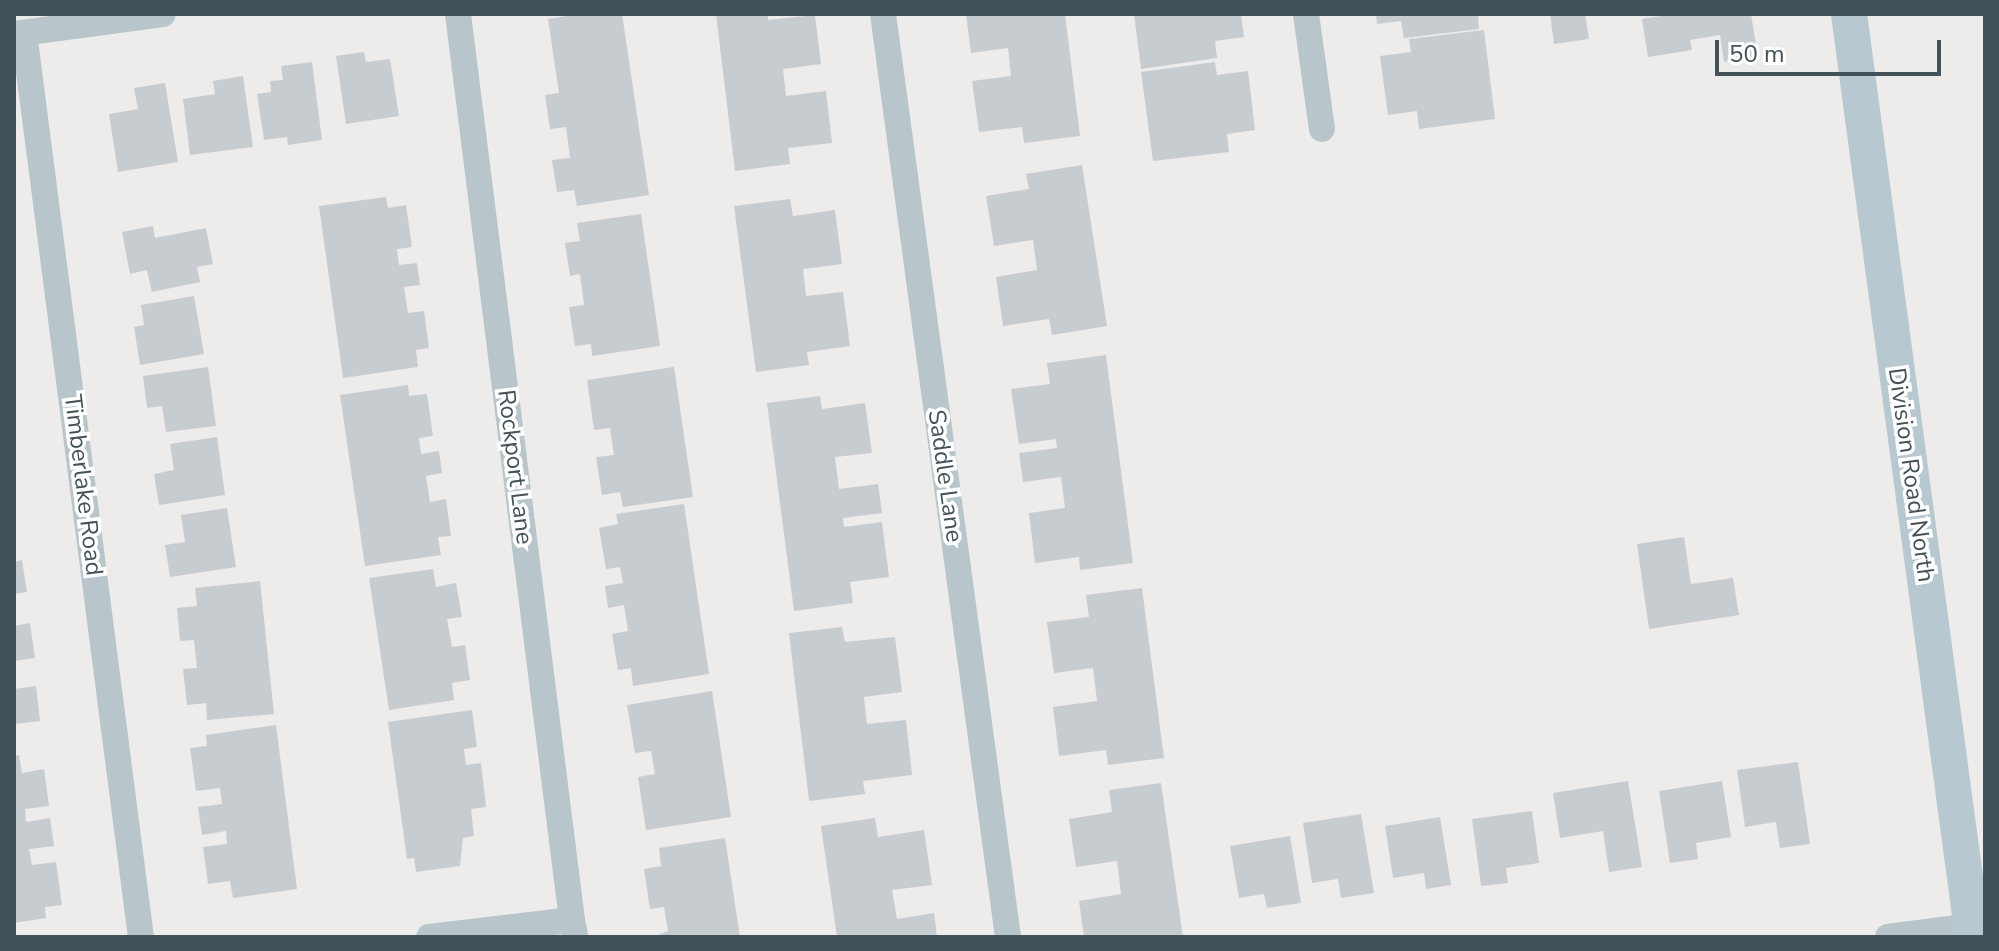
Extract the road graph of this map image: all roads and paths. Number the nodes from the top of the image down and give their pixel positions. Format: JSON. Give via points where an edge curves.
{"nodes":[{"id":1,"x":160,"y":14,"type":"edge"},
{"id":2,"x":458,"y":14,"type":"edge"},
{"id":3,"x":883,"y":14,"type":"edge"},
{"id":4,"x":1306,"y":14,"type":"edge"},
{"id":5,"x":1849,"y":14,"type":"edge"},
{"id":6,"x":19,"y":34,"type":"edge"},
{"id":7,"x":1322,"y":129,"type":"dead end"},
{"id":8,"x":574,"y":929,"type":"edge"},
{"id":9,"x":1972,"y":931,"type":"edge"},
{"id":10,"x":141,"y":937,"type":"edge"},
{"id":11,"x":429,"y":937,"type":"edge"},
{"id":12,"x":1008,"y":937,"type":"edge"},
{"id":13,"x":1888,"y":937,"type":"edge"}],
"edges":[{"from":1,"to":6,"type":"street"},
{"from":2,"to":8,"type":"street","name":"Rockport Lane"},
{"from":3,"to":12,"type":"street","name":"Saddle Lane"},
{"from":4,"to":7,"type":"street"},
{"from":5,"to":9,"type":"main road","name":"Division Road North"},
{"from":6,"to":10,"type":"street","name":"Timberlake Road"},
{"from":8,"to":11,"type":"street"},
{"from":9,"to":13,"type":"street"}]}
